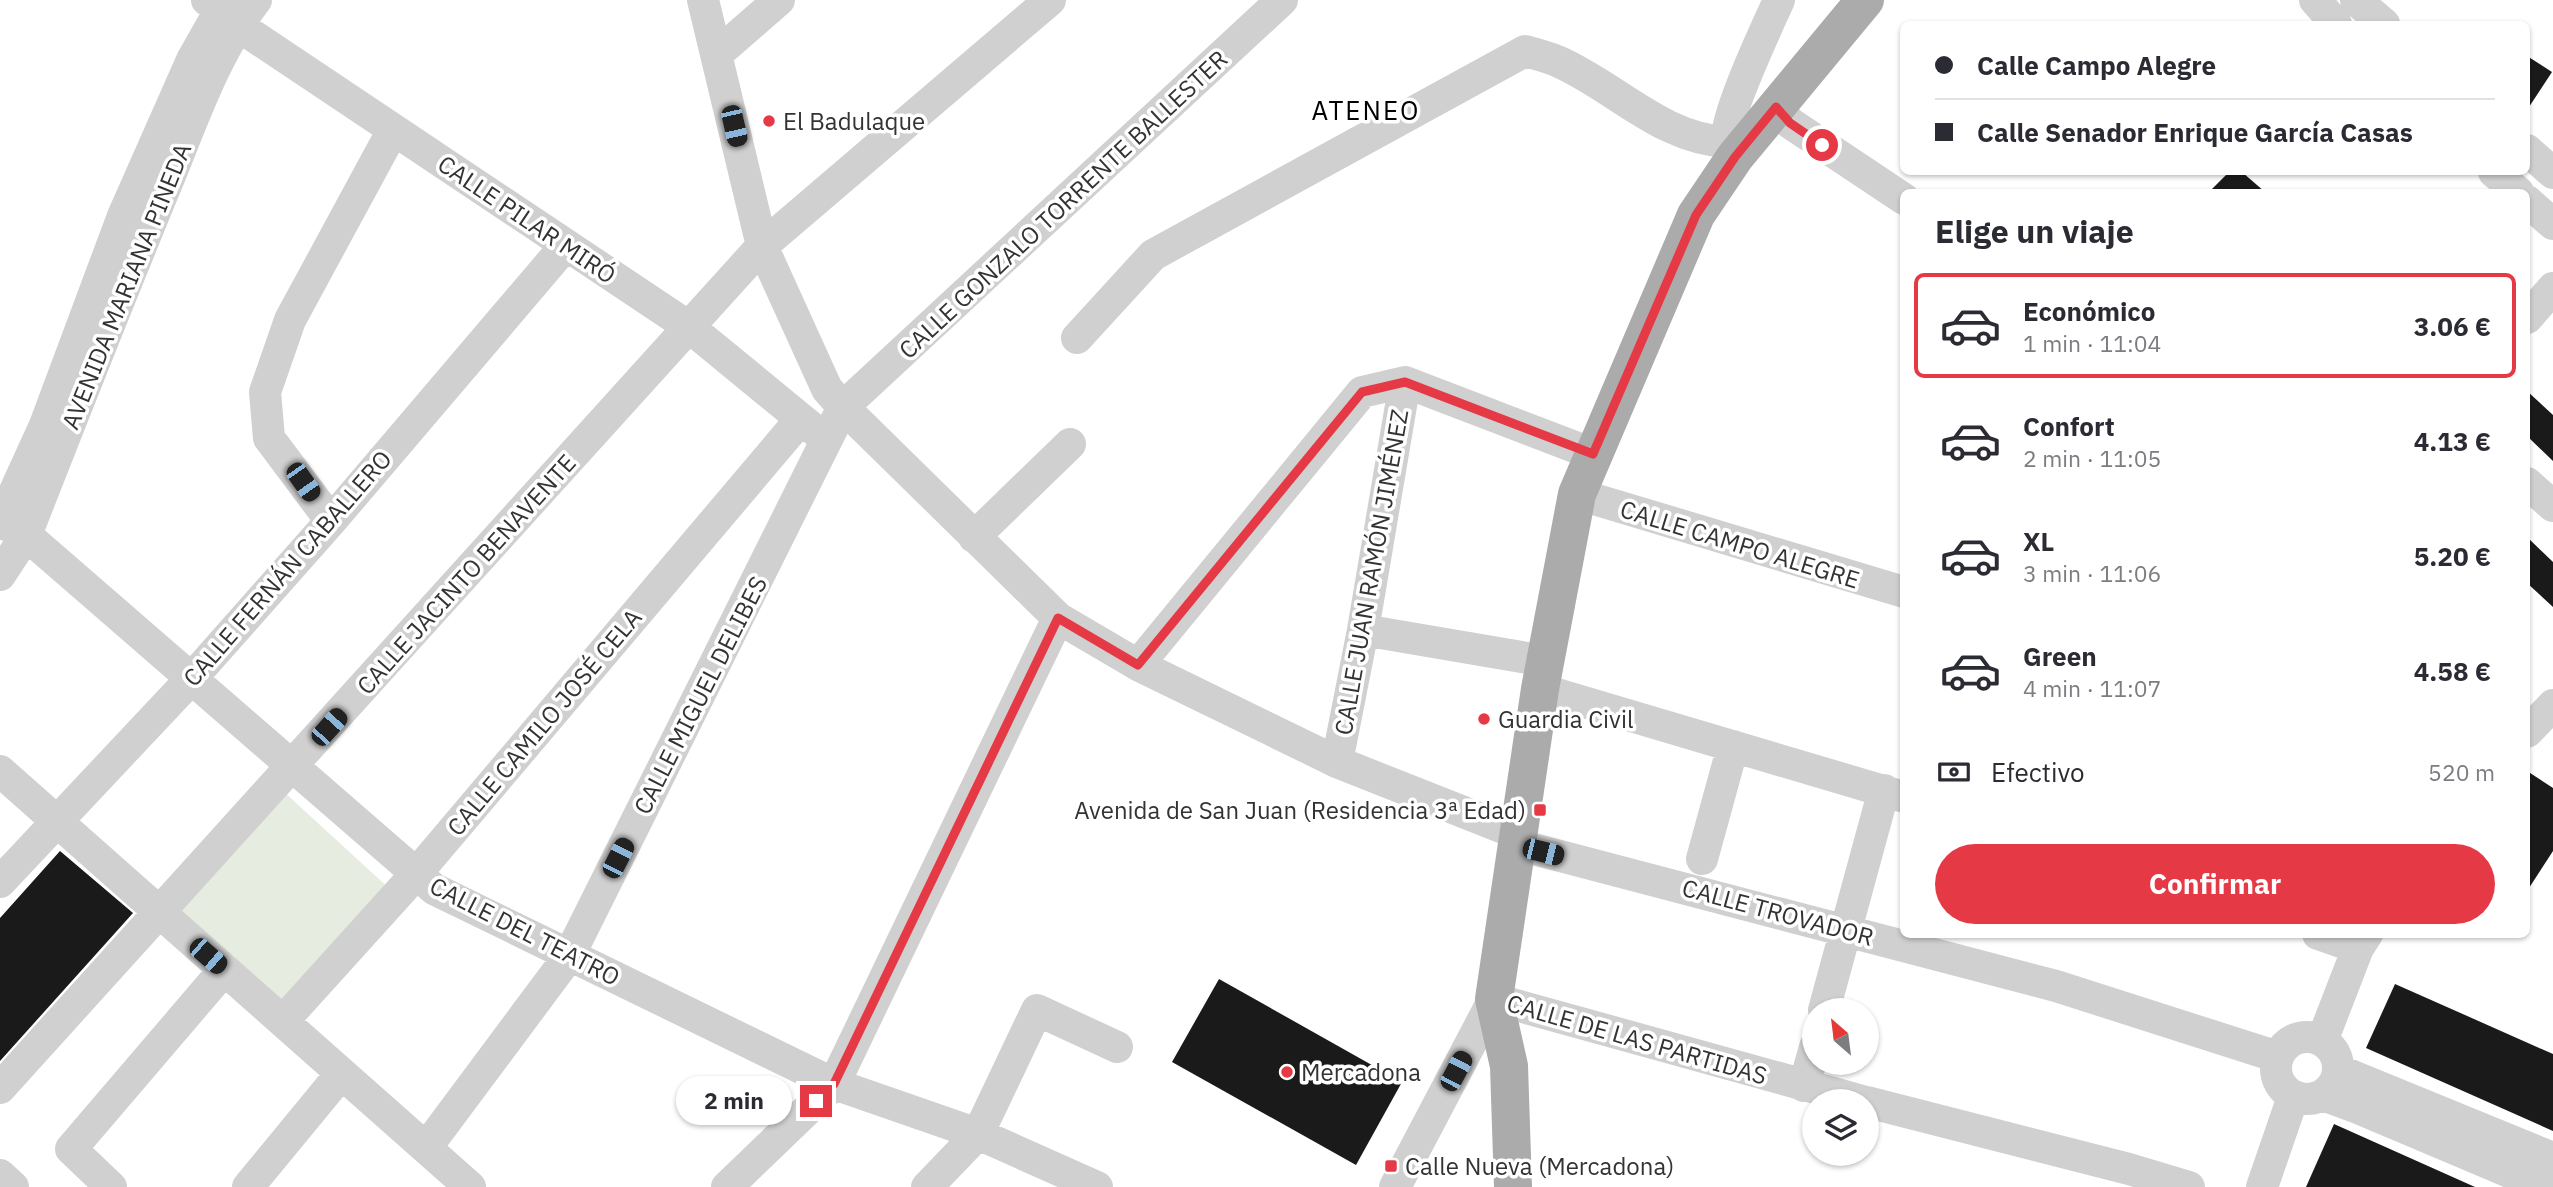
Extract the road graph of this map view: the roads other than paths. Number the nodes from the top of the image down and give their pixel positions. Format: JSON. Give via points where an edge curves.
{"nodes":[{"id":1,"x":256,"y":0,"type":"edge"},
{"id":2,"x":703,"y":0,"type":"edge"},
{"id":3,"x":779,"y":0,"type":"edge"},
{"id":4,"x":1050,"y":0,"type":"edge"},
{"id":5,"x":1282,"y":0,"type":"edge"},
{"id":6,"x":1779,"y":0,"type":"edge"},
{"id":7,"x":1865,"y":0,"type":"edge"},
{"id":8,"x":2315,"y":0,"type":"edge"},
{"id":9,"x":2356,"y":0,"type":"edge"},
{"id":10,"x":222,"y":9,"type":"edge"},
{"id":11,"x":2333,"y":21,"type":"edge"},
{"id":12,"x":2381,"y":21,"type":"edge"},
{"id":13,"x":717,"y":54,"type":"junction"},
{"id":14,"x":1751,"y":64,"type":"junction"},
{"id":15,"x":1783,"y":100,"type":"junction"},
{"id":16,"x":394,"y":130,"type":"junction"},
{"id":17,"x":1731,"y":150,"type":"junction"},
{"id":18,"x":2530,"y":153,"type":"edge"},
{"id":19,"x":2553,"y":173,"type":"edge"},
{"id":20,"x":2498,"y":175,"type":"edge"},
{"id":21,"x":2514,"y":189,"type":"edge"},
{"id":22,"x":1900,"y":196,"type":"edge"},
{"id":23,"x":2530,"y":204,"type":"edge"},
{"id":24,"x":2553,"y":224,"type":"edge"},
{"id":25,"x":566,"y":245,"type":"junction"},
{"id":26,"x":762,"y":246,"type":"junction"},
{"id":27,"x":2553,"y":288,"type":"edge"},
{"id":28,"x":2530,"y":315,"type":"edge"},
{"id":29,"x":689,"y":327,"type":"junction"},
{"id":30,"x":1077,"y":338,"type":"dead end"},
{"id":31,"x":1405,"y":382,"type":"junction"},
{"id":32,"x":843,"y":408,"type":"junction"},
{"id":33,"x":801,"y":419,"type":"junction"},
{"id":34,"x":827,"y":440,"type":"junction"},
{"id":35,"x":1070,"y":444,"type":"dead end"},
{"id":36,"x":1593,"y":454,"type":"junction"},
{"id":37,"x":2530,"y":486,"type":"edge"},
{"id":38,"x":1577,"y":494,"type":"junction"},
{"id":39,"x":2553,"y":506,"type":"edge"},
{"id":40,"x":331,"y":521,"type":"junction"},
{"id":41,"x":7,"y":525,"type":"edge"},
{"id":42,"x":974,"y":537,"type":"junction"},
{"id":43,"x":0,"y":575,"type":"edge"},
{"id":44,"x":1900,"y":592,"type":"edge"},
{"id":45,"x":1058,"y":618,"type":"junction"},
{"id":46,"x":1363,"y":629,"type":"junction"},
{"id":47,"x":1138,"y":665,"type":"junction"},
{"id":48,"x":1542,"y":675,"type":"junction"},
{"id":49,"x":191,"y":679,"type":"junction"},
{"id":50,"x":1734,"y":746,"type":"junction"},
{"id":51,"x":1337,"y":762,"type":"junction"},
{"id":52,"x":293,"y":767,"type":"junction"},
{"id":53,"x":0,"y":771,"type":"edge"},
{"id":54,"x":1894,"y":793,"type":"edge"},
{"id":55,"x":56,"y":821,"type":"junction"},
{"id":56,"x":1518,"y":839,"type":"junction"},
{"id":57,"x":1702,"y":859,"type":"dead end"},
{"id":58,"x":416,"y":874,"type":"junction"},
{"id":59,"x":0,"y":882,"type":"edge"},
{"id":60,"x":159,"y":912,"type":"junction"},
{"id":61,"x":1845,"y":930,"type":"junction"},
{"id":62,"x":2344,"y":938,"type":"edge"},
{"id":63,"x":2363,"y":941,"type":"edge"},
{"id":64,"x":569,"y":956,"type":"junction"},
{"id":65,"x":224,"y":970,"type":"junction"},
{"id":66,"x":1827,"y":998,"type":"edge"},
{"id":67,"x":1494,"y":999,"type":"junction"},
{"id":68,"x":283,"y":1021,"type":"junction"},
{"id":69,"x":2322,"y":1041,"type":"junction"},
{"id":70,"x":1117,"y":1048,"type":"dead end"},
{"id":71,"x":1505,"y":1048,"type":"junction"},
{"id":72,"x":1467,"y":1049,"type":"junction"},
{"id":73,"x":2277,"y":1057,"type":"junction"},
{"id":74,"x":341,"y":1074,"type":"junction"},
{"id":75,"x":1807,"y":1075,"type":"edge"},
{"id":76,"x":834,"y":1084,"type":"junction"},
{"id":77,"x":1804,"y":1086,"type":"junction"},
{"id":78,"x":2318,"y":1087,"type":"junction"},
{"id":79,"x":0,"y":1088,"type":"edge"},
{"id":80,"x":1816,"y":1089,"type":"edge"},
{"id":81,"x":1879,"y":1106,"type":"edge"},
{"id":82,"x":978,"y":1134,"type":"junction"},
{"id":83,"x":426,"y":1148,"type":"junction"},
{"id":84,"x":2553,"y":1158,"type":"edge"},
{"id":85,"x":0,"y":1175,"type":"edge"},
{"id":86,"x":2126,"y":1178,"type":"edge"},
{"id":87,"x":13,"y":1187,"type":"edge"},
{"id":88,"x":111,"y":1187,"type":"edge"},
{"id":89,"x":248,"y":1187,"type":"edge"},
{"id":90,"x":468,"y":1187,"type":"edge"},
{"id":91,"x":727,"y":1187,"type":"edge"},
{"id":92,"x":928,"y":1187,"type":"edge"},
{"id":93,"x":1097,"y":1187,"type":"edge"},
{"id":94,"x":1395,"y":1187,"type":"edge"},
{"id":95,"x":1513,"y":1187,"type":"edge"},
{"id":96,"x":2189,"y":1187,"type":"edge"},
{"id":97,"x":2262,"y":1187,"type":"edge"},
{"id":98,"x":2545,"y":1187,"type":"edge"}],
"edges":[{"from":1,"to":10,"type":"street","name":"AVENIDA MARIANA PINEDA"},
{"from":2,"to":13,"type":"street","name":"CALLE TROVADOR"},
{"from":3,"to":13,"type":"street"},
{"from":4,"to":26,"type":"street","name":"CALLE JACINTO BENAVENTE"},
{"from":5,"to":32,"type":"street","name":"CALLE GONZALO TORRENTE BALLESTER"},
{"from":6,"to":14,"type":"street"},
{"from":7,"to":15,"type":"main road"},
{"from":8,"to":11,"type":"street"},
{"from":9,"to":12,"type":"street"},
{"from":10,"to":16,"type":"street","name":"CALLE PILAR MIRÓ"},
{"from":10,"to":41,"type":"street","name":"AVENIDA MARIANA PINEDA","via":[[192,60],[123,216]]},
{"from":13,"to":26,"type":"street","name":"CALLE TROVADOR"},
{"from":14,"to":15,"type":"street","via":[[1759,87]]},
{"from":14,"to":17,"type":"street","via":[[1729,121]]},
{"from":15,"to":17,"type":"main road"},
{"from":15,"to":22,"type":"street","via":[[1790,123]]},
{"from":16,"to":25,"type":"street","name":"CALLE PILAR MIRÓ"},
{"from":16,"to":40,"type":"street","via":[[290,320],[265,392],[269,438]]},
{"from":17,"to":30,"type":"street","via":[[1670,128],[1557,61],[1525,51],[1153,255]]},
{"from":17,"to":36,"type":"main road","via":[[1696,215]]},
{"from":18,"to":19,"type":"street"},
{"from":20,"to":21,"type":"street"},
{"from":23,"to":24,"type":"street"},
{"from":25,"to":29,"type":"street","name":"CALLE PILAR MIRÓ"},
{"from":25,"to":40,"type":"street","name":"CALLE FERNÁN CABALLERO"},
{"from":26,"to":29,"type":"street","name":"CALLE JACINTO BENAVENTE"},
{"from":26,"to":32,"type":"street","name":"CALLE TROVADOR","via":[[827,389]]},
{"from":27,"to":28,"type":"street"},
{"from":29,"to":33,"type":"street","name":"CALLE PILAR MIRÓ"},
{"from":29,"to":52,"type":"street","name":"CALLE JACINTO BENAVENTE"},
{"from":31,"to":36,"type":"street"},
{"from":31,"to":46,"type":"street","name":"CALLE JUAN RAMÓN JIMÉNEZ"},
{"from":31,"to":47,"type":"street","via":[[1362,392]]},
{"from":32,"to":34,"type":"street","name":"CALLE MIGUEL DELIBES"},
{"from":32,"to":42,"type":"street","name":"CALLE TROVADOR"},
{"from":33,"to":34,"type":"street","name":"CALLE PILAR MIRÓ"},
{"from":33,"to":58,"type":"street","name":"CALLE CAMILO JOSÉ CELA"},
{"from":34,"to":64,"type":"street","name":"CALLE MIGUEL DELIBES"},
{"from":35,"to":42,"type":"street"},
{"from":36,"to":38,"type":"main road"},
{"from":37,"to":39,"type":"street"},
{"from":38,"to":44,"type":"street","name":"CALLE CAMPO ALEGRE"},
{"from":38,"to":48,"type":"main road"},
{"from":40,"to":49,"type":"street","name":"CALLE FERNÁN CABALLERO"},
{"from":41,"to":43,"type":"street","name":"AVENIDA MARIANA PINEDA"},
{"from":41,"to":49,"type":"street","name":"CALLE DEL TEATRO"},
{"from":42,"to":45,"type":"street","name":"CALLE TROVADOR"},
{"from":45,"to":47,"type":"street","name":"CALLE TROVADOR"},
{"from":45,"to":76,"type":"street"},
{"from":46,"to":48,"type":"street"},
{"from":46,"to":51,"type":"street","name":"CALLE JUAN RAMÓN JIMÉNEZ"},
{"from":47,"to":51,"type":"street","name":"CALLE TROVADOR"},
{"from":48,"to":50,"type":"street"},
{"from":48,"to":56,"type":"main road"},
{"from":49,"to":52,"type":"street","name":"CALLE DEL TEATRO"},
{"from":49,"to":55,"type":"street","name":"CALLE FERNÁN CABALLERO"},
{"from":50,"to":54,"type":"street"},
{"from":50,"to":57,"type":"street"},
{"from":51,"to":56,"type":"street","name":"CALLE TROVADOR"},
{"from":52,"to":58,"type":"street","name":"CALLE DEL TEATRO"},
{"from":52,"to":60,"type":"street","name":"CALLE JACINTO BENAVENTE"},
{"from":53,"to":55,"type":"street"},
{"from":54,"to":61,"type":"street"},
{"from":55,"to":59,"type":"street","name":"CALLE FERNÁN CABALLERO"},
{"from":55,"to":60,"type":"street"},
{"from":56,"to":61,"type":"street","name":"CALLE TROVADOR"},
{"from":56,"to":67,"type":"main road"},
{"from":58,"to":64,"type":"street","name":"CALLE DEL TEATRO","via":[[434,890]]},
{"from":58,"to":68,"type":"street","name":"CALLE CAMILO JOSÉ CELA"},
{"from":60,"to":65,"type":"street"},
{"from":60,"to":79,"type":"street","name":"CALLE JACINTO BENAVENTE"},
{"from":61,"to":66,"type":"street"},
{"from":61,"to":73,"type":"street","name":"CALLE TROVADOR","via":[[2056,986]]},
{"from":62,"to":63,"type":"street"},
{"from":63,"to":69,"type":"street"},
{"from":64,"to":76,"type":"street","name":"CALLE DEL TEATRO"},
{"from":64,"to":83,"type":"street","name":"CALLE MIGUEL DELIBES"},
{"from":65,"to":68,"type":"street"},
{"from":65,"to":88,"type":"street","via":[[71,1149]]},
{"from":67,"to":71,"type":"main road"},
{"from":67,"to":72,"type":"street"},
{"from":67,"to":77,"type":"street","name":"CALLE DE LAS PARTIDAS"},
{"from":68,"to":74,"type":"street"},
{"from":69,"to":73,"type":"street","via":[[2301,1038]]},
{"from":69,"to":78,"type":"street","via":[[2334,1054]]},
{"from":70,"to":82,"type":"street","via":[[1037,1010]]},
{"from":71,"to":72,"type":"street","via":[[1485,1053]]},
{"from":71,"to":95,"type":"main road"},
{"from":72,"to":94,"type":"street"},
{"from":73,"to":78,"type":"street","via":[[2280,1084]]},
{"from":74,"to":83,"type":"street"},
{"from":74,"to":89,"type":"street"},
{"from":75,"to":77,"type":"street"},
{"from":76,"to":82,"type":"street","name":"CALLE DEL TEATRO"},
{"from":76,"to":91,"type":"street"},
{"from":77,"to":80,"type":"street","name":"CALLE DE LAS PARTIDAS"},
{"from":78,"to":84,"type":"street"},
{"from":78,"to":97,"type":"street"},
{"from":78,"to":98,"type":"street"},
{"from":81,"to":86,"type":"street"},
{"from":82,"to":92,"type":"street"},
{"from":82,"to":93,"type":"street","name":"CALLE DEL TEATRO"},
{"from":83,"to":90,"type":"street"},
{"from":85,"to":87,"type":"street"},
{"from":86,"to":96,"type":"street"}]}
